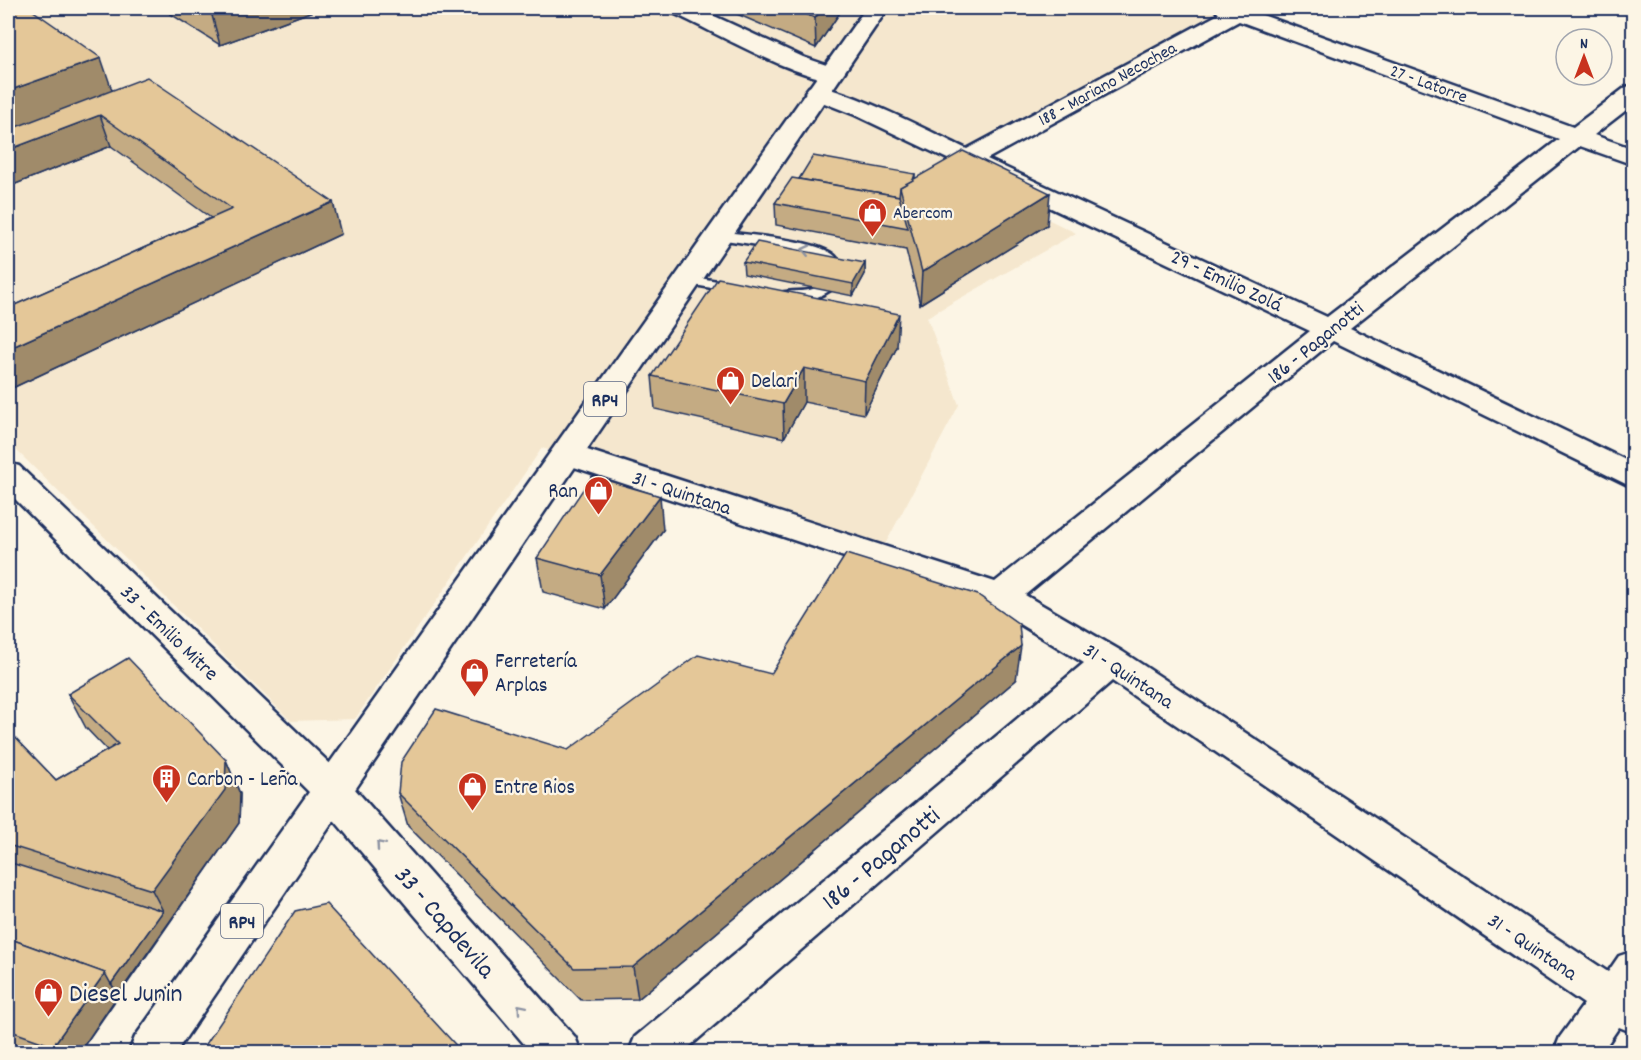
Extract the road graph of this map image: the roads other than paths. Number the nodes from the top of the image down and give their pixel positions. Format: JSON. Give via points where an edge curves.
{"nodes":[{"id":1,"x":681,"y":8,"type":"edge"},
{"id":2,"x":877,"y":8,"type":"edge"},
{"id":3,"x":1235,"y":9,"type":"edge"},
{"id":4,"x":824,"y":83,"type":"junction"},
{"id":5,"x":1634,"y":92,"type":"edge"},
{"id":6,"x":1577,"y":137,"type":"junction"},
{"id":7,"x":1634,"y":158,"type":"edge"},
{"id":8,"x":968,"y":159,"type":"junction"},
{"id":9,"x":717,"y":235,"type":"junction"},
{"id":10,"x":687,"y":280,"type":"junction"},
{"id":11,"x":1330,"y":329,"type":"junction"},
{"id":12,"x":567,"y":454,"type":"junction"},
{"id":13,"x":8,"y":474,"type":"edge"},
{"id":14,"x":1634,"y":477,"type":"edge"},
{"id":15,"x":1000,"y":596,"type":"junction"},
{"id":16,"x":1110,"y":662,"type":"junction"},
{"id":17,"x":332,"y":790,"type":"junction"},
{"id":18,"x":1627,"y":994,"type":"edge"},
{"id":19,"x":151,"y":1053,"type":"edge"},
{"id":20,"x":559,"y":1053,"type":"edge"},
{"id":21,"x":651,"y":1053,"type":"edge"},
{"id":22,"x":1576,"y":1053,"type":"edge"}],
"edges":[{"from":1,"to":4,"type":"street","name":"29 - Emilio Zolá","via":[[795,62]]},
{"from":2,"to":4,"type":"street","number":"RP4"},
{"from":3,"to":6,"type":"street","name":"27 - Latorre"},
{"from":3,"to":8,"type":"street","name":"188 - Mariano Necochea"},
{"from":4,"to":8,"type":"street","name":"29 - Emilio Zolá","via":[[863,110]]},
{"from":4,"to":9,"type":"street","number":"RP4"},
{"from":5,"to":6,"type":"street","name":"186 - Paganotti"},
{"from":6,"to":7,"type":"street","name":"27 - Latorre"},
{"from":6,"to":11,"type":"street","name":"186 - Paganotti"},
{"from":8,"to":11,"type":"street","name":"29 - Emilio Zolá"},
{"from":9,"to":10,"type":"street","number":"RP4"},
{"from":10,"to":9,"type":"lane","one_way":true,"via":[[791,297],[812,296],[829,288],[837,277],[836,266],[826,256],[809,250]]},
{"from":10,"to":12,"type":"street","number":"RP4"},
{"from":11,"to":14,"type":"street","name":"29 - Emilio Zolá"},
{"from":11,"to":15,"type":"street","name":"186 - Paganotti"},
{"from":12,"to":15,"type":"street","name":"31 - Quintana"},
{"from":12,"to":17,"type":"street","number":"RP4"},
{"from":13,"to":17,"type":"street","name":"33 - Emilio Mitre"},
{"from":15,"to":16,"type":"street","name":"31 - Quintana"},
{"from":16,"to":18,"type":"street","name":"31 - Quintana"},
{"from":16,"to":21,"type":"street","name":"186 - Paganotti"},
{"from":17,"to":19,"type":"street","number":"RP4"},
{"from":20,"to":17,"type":"street","name":"33 - Capdevila","one_way":true},
{"from":18,"to":22,"type":"street"}]}
